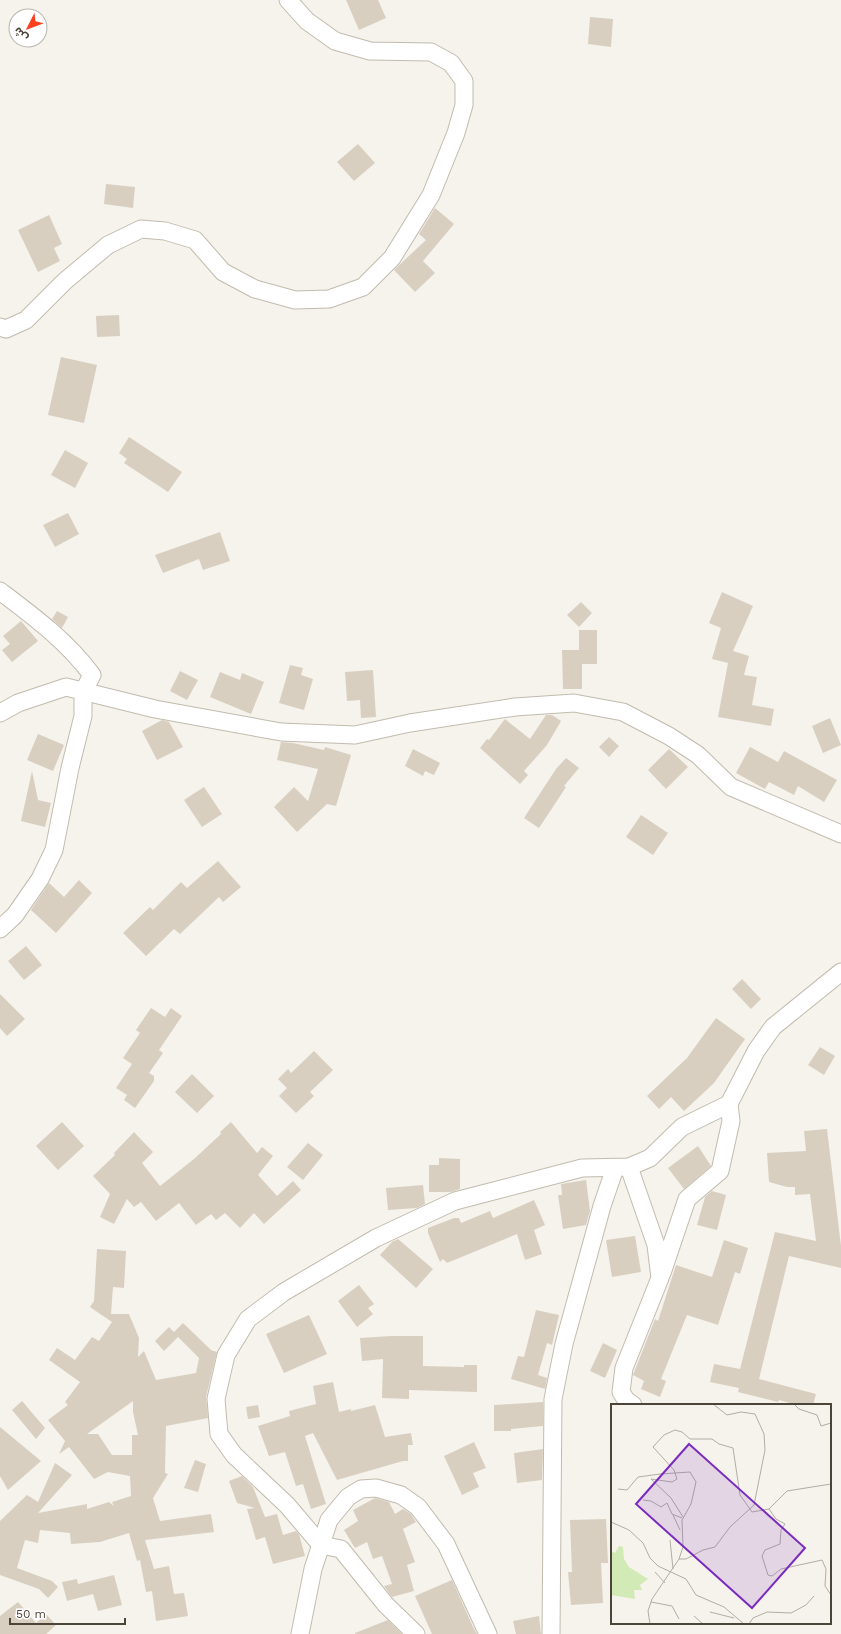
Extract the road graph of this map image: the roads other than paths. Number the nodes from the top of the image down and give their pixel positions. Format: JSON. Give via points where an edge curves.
{"nodes":[{"id":1,"x":288,"y":0,"type":"edge"},
{"id":2,"x":0,"y":327,"type":"edge"},
{"id":3,"x":0,"y":591,"type":"edge"},
{"id":4,"x":83,"y":692,"type":"junction"},
{"id":5,"x":0,"y":713,"type":"edge"},
{"id":6,"x":841,"y":834,"type":"edge"},
{"id":7,"x":0,"y":929,"type":"edge"},
{"id":8,"x":841,"y":972,"type":"edge"},
{"id":9,"x":729,"y":1104,"type":"junction"},
{"id":10,"x":622,"y":1168,"type":"junction"},
{"id":11,"x":660,"y":1278,"type":"junction"},
{"id":12,"x":632,"y":1404,"type":"edge"},
{"id":13,"x":321,"y":1544,"type":"junction"},
{"id":14,"x":300,"y":1634,"type":"edge"},
{"id":15,"x":416,"y":1634,"type":"edge"},
{"id":16,"x":488,"y":1634,"type":"edge"},
{"id":17,"x":551,"y":1634,"type":"edge"}],
"edges":[{"from":1,"to":2,"type":"street","via":[[307,21],[335,41],[370,51],[431,52],[452,63],[464,81],[464,105],[456,133],[431,196],[392,258],[363,287],[329,299],[294,300],[255,289],[224,272],[195,240],[166,231],[141,229],[108,245],[65,281],[26,320],[6,329]]},
{"from":3,"to":4,"type":"street","via":[[38,620],[81,659],[92,675]]},
{"from":4,"to":5,"type":"street","via":[[66,687],[18,703]]},
{"from":4,"to":6,"type":"street","via":[[155,710],[281,732],[310,734],[355,735],[410,723],[515,707],[574,703],[623,712],[669,736],[698,755],[731,787]]},
{"from":4,"to":7,"type":"street","via":[[83,716],[54,850],[40,879],[15,915]]},
{"from":8,"to":9,"type":"street","via":[[773,1027],[756,1051]]},
{"from":9,"to":10,"type":"street","via":[[682,1127],[650,1158]]},
{"from":9,"to":11,"type":"street","via":[[731,1121],[720,1171],[686,1199]]},
{"from":10,"to":11,"type":"street","via":[[656,1245]]},
{"from":10,"to":13,"type":"street","via":[[582,1168],[455,1201],[376,1238],[284,1292],[248,1319],[226,1355],[224,1363],[216,1399],[220,1434],[234,1455],[287,1505]]},
{"from":10,"to":17,"type":"street","via":[[602,1206],[564,1344],[553,1399]]},
{"from":11,"to":12,"type":"street","via":[[624,1368],[621,1392]]},
{"from":13,"to":14,"type":"street","via":[[313,1569]]},
{"from":13,"to":15,"type":"street","via":[[341,1549],[386,1605]]},
{"from":13,"to":16,"type":"street","via":[[329,1520],[348,1497],[361,1489],[376,1488],[401,1495],[418,1507],[446,1544]]}]}
